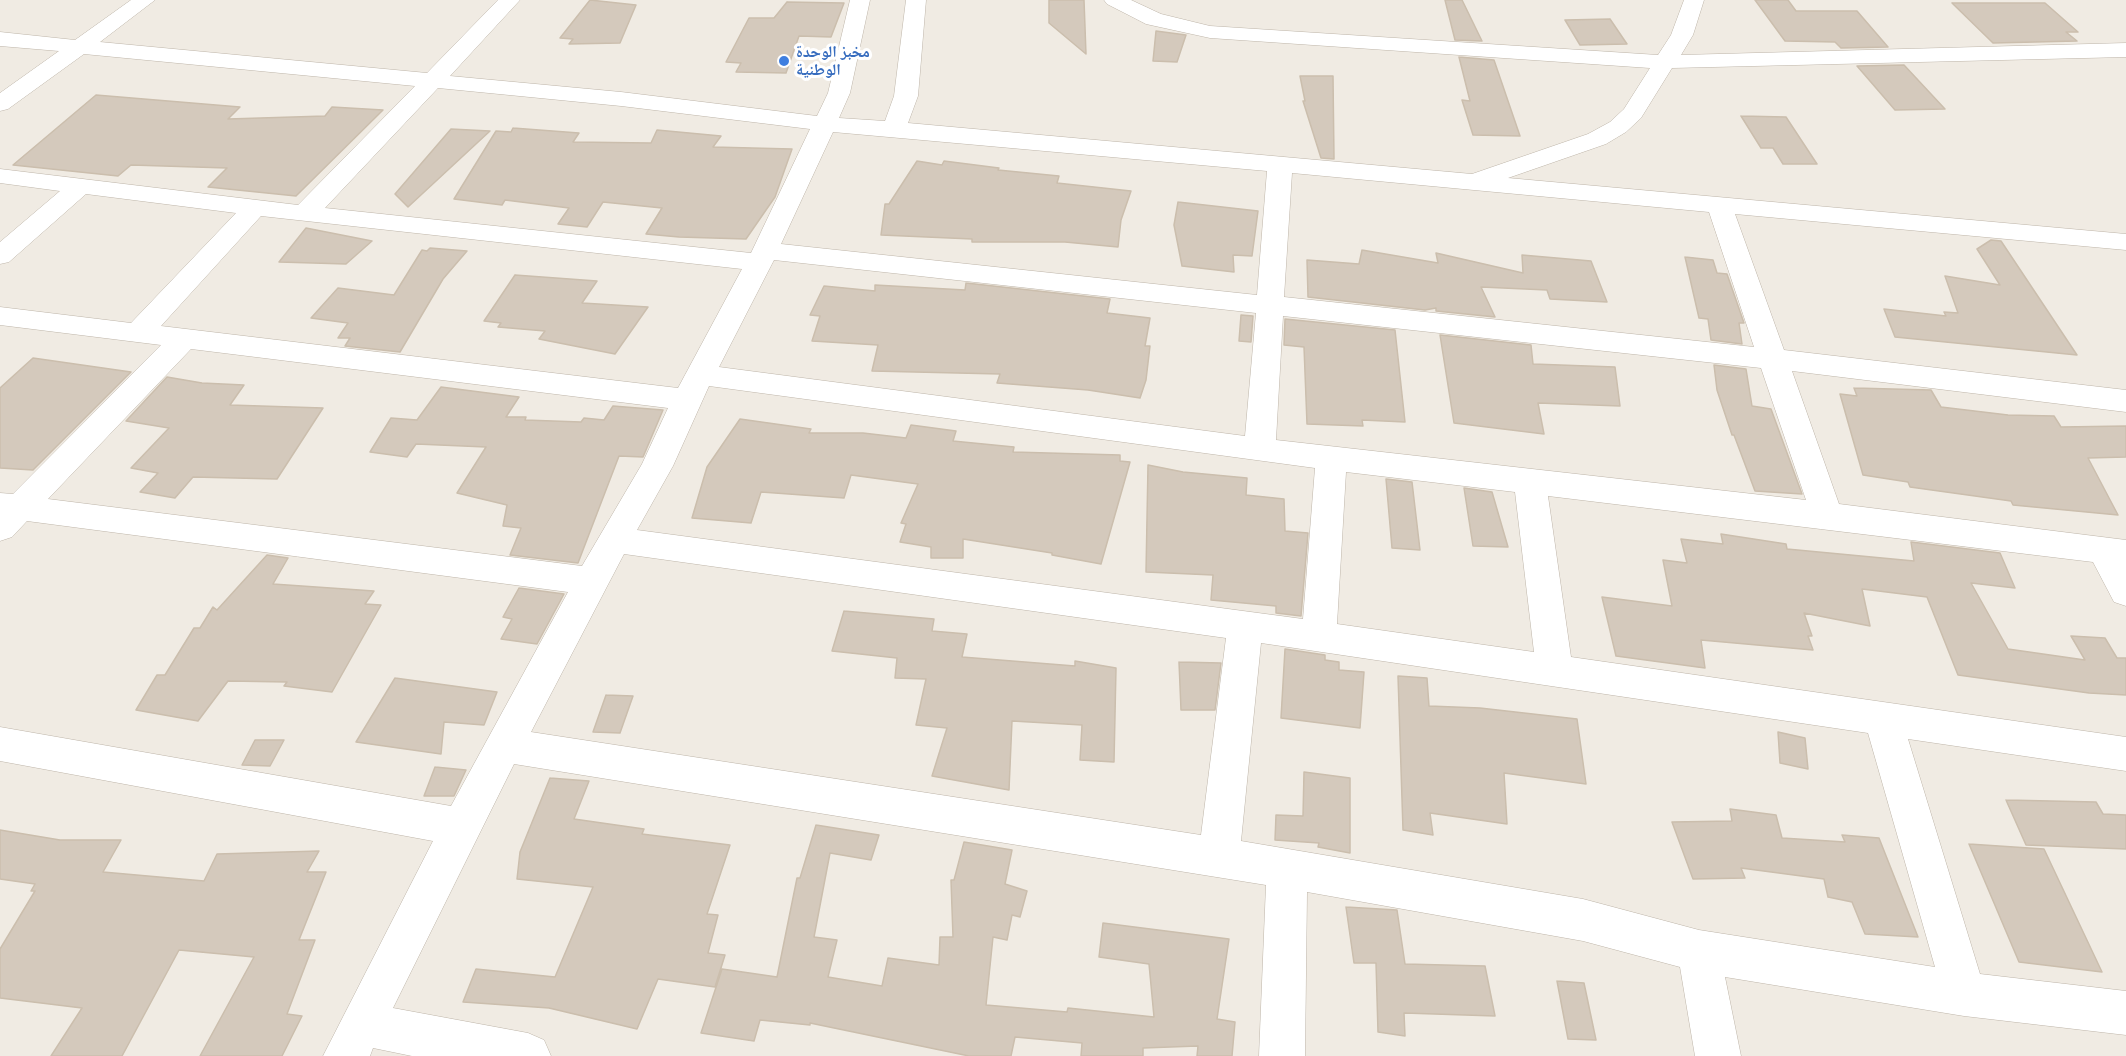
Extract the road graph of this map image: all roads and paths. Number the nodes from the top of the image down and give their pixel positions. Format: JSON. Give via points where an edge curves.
{"nodes":[{"id":1,"x":145,"y":0,"type":"edge"},
{"id":2,"x":510,"y":0,"type":"edge"},
{"id":3,"x":860,"y":0,"type":"edge"},
{"id":4,"x":916,"y":0,"type":"edge"},
{"id":5,"x":1114,"y":0,"type":"edge"},
{"id":6,"x":1694,"y":0,"type":"edge"},
{"id":7,"x":0,"y":39,"type":"edge"},
{"id":8,"x":77,"y":47,"type":"junction"},
{"id":9,"x":2126,"y":50,"type":"edge"},
{"id":10,"x":1665,"y":62,"type":"junction"},
{"id":11,"x":430,"y":80,"type":"junction"},
{"id":12,"x":0,"y":104,"type":"edge"},
{"id":13,"x":826,"y":124,"type":"junction"},
{"id":14,"x":894,"y":129,"type":"junction"},
{"id":15,"x":1280,"y":165,"type":"junction"},
{"id":16,"x":0,"y":176,"type":"edge"},
{"id":17,"x":1470,"y":182,"type":"junction"},
{"id":18,"x":82,"y":185,"type":"junction"},
{"id":19,"x":1719,"y":204,"type":"junction"},
{"id":20,"x":255,"y":208,"type":"junction"},
{"id":21,"x":306,"y":212,"type":"junction"},
{"id":22,"x":2126,"y":242,"type":"edge"},
{"id":23,"x":0,"y":256,"type":"edge"},
{"id":24,"x":762,"y":257,"type":"junction"},
{"id":25,"x":1272,"y":307,"type":"junction"},
{"id":26,"x":0,"y":316,"type":"edge"},
{"id":27,"x":138,"y":333,"type":"junction"},
{"id":28,"x":184,"y":339,"type":"junction"},
{"id":29,"x":1773,"y":359,"type":"junction"},
{"id":30,"x":694,"y":388,"type":"junction"},
{"id":31,"x":2126,"y":400,"type":"edge"},
{"id":32,"x":1260,"y":448,"type":"junction"},
{"id":33,"x":1331,"y":459,"type":"junction"},
{"id":34,"x":1530,"y":484,"type":"junction"},
{"id":35,"x":7,"y":514,"type":"edge"},
{"id":36,"x":1827,"y":515,"type":"junction"},
{"id":37,"x":616,"y":540,"type":"junction"},
{"id":38,"x":2115,"y":552,"type":"edge"},
{"id":39,"x":591,"y":580,"type":"junction"},
{"id":40,"x":2126,"y":592,"type":"edge"},
{"id":41,"x":1245,"y":626,"type":"junction"},
{"id":42,"x":1319,"y":636,"type":"junction"},
{"id":43,"x":1554,"y":672,"type":"junction"},
{"id":44,"x":1883,"y":719,"type":"junction"},
{"id":45,"x":0,"y":744,"type":"edge"},
{"id":46,"x":505,"y":745,"type":"junction"},
{"id":47,"x":2126,"y":754,"type":"edge"},
{"id":48,"x":461,"y":827,"type":"junction"},
{"id":49,"x":1219,"y":857,"type":"junction"},
{"id":50,"x":1287,"y":870,"type":"junction"},
{"id":51,"x":1699,"y":951,"type":"junction"},
{"id":52,"x":1964,"y":993,"type":"junction"},
{"id":53,"x":2126,"y":1012,"type":"edge"},
{"id":54,"x":354,"y":1040,"type":"edge"},
{"id":55,"x":528,"y":1056,"type":"edge"},
{"id":56,"x":1282,"y":1056,"type":"edge"},
{"id":57,"x":1718,"y":1056,"type":"edge"}],
"edges":[{"from":1,"to":8,"type":"street"},
{"from":2,"to":11,"type":"street"},
{"from":3,"to":13,"type":"street","via":[[839,93]]},
{"from":4,"to":14,"type":"street","via":[[906,96]]},
{"from":5,"to":10,"type":"street","via":[[1154,19],[1210,32]]},
{"from":6,"to":10,"type":"street","via":[[1682,35]]},
{"from":7,"to":8,"type":"street"},
{"from":8,"to":11,"type":"street"},
{"from":8,"to":12,"type":"street"},
{"from":9,"to":10,"type":"street"},
{"from":10,"to":17,"type":"street","via":[[1633,113],[1617,127],[1596,139]]},
{"from":11,"to":13,"type":"street"},
{"from":11,"to":21,"type":"street"},
{"from":13,"to":14,"type":"street"},
{"from":13,"to":24,"type":"street"},
{"from":14,"to":15,"type":"street"},
{"from":15,"to":17,"type":"street"},
{"from":15,"to":25,"type":"street"},
{"from":16,"to":18,"type":"street"},
{"from":17,"to":19,"type":"street"},
{"from":18,"to":20,"type":"street"},
{"from":18,"to":23,"type":"street"},
{"from":19,"to":22,"type":"street"},
{"from":19,"to":29,"type":"street"},
{"from":20,"to":21,"type":"street"},
{"from":20,"to":27,"type":"street"},
{"from":21,"to":24,"type":"street"},
{"from":24,"to":25,"type":"street"},
{"from":24,"to":30,"type":"street"},
{"from":25,"to":29,"type":"street"},
{"from":25,"to":32,"type":"street"},
{"from":26,"to":27,"type":"street"},
{"from":27,"to":28,"type":"street"},
{"from":28,"to":30,"type":"street"},
{"from":28,"to":35,"type":"street"},
{"from":29,"to":31,"type":"street"},
{"from":29,"to":36,"type":"street"},
{"from":30,"to":32,"type":"street"},
{"from":30,"to":37,"type":"street"},
{"from":32,"to":33,"type":"street"},
{"from":33,"to":34,"type":"street"},
{"from":33,"to":42,"type":"street"},
{"from":34,"to":36,"type":"street"},
{"from":34,"to":43,"type":"street"},
{"from":35,"to":39,"type":"street"},
{"from":36,"to":38,"type":"street"},
{"from":37,"to":39,"type":"street"},
{"from":37,"to":41,"type":"street"},
{"from":38,"to":40,"type":"street"},
{"from":39,"to":46,"type":"street"},
{"from":41,"to":42,"type":"street"},
{"from":41,"to":49,"type":"street"},
{"from":42,"to":43,"type":"street"},
{"from":43,"to":44,"type":"street"},
{"from":44,"to":47,"type":"street"},
{"from":44,"to":52,"type":"street"},
{"from":45,"to":48,"type":"street"},
{"from":46,"to":48,"type":"street"},
{"from":46,"to":49,"type":"street"},
{"from":48,"to":54,"type":"street"},
{"from":49,"to":50,"type":"street"},
{"from":50,"to":51,"type":"street","via":[[1583,920]]},
{"from":50,"to":56,"type":"street"},
{"from":51,"to":52,"type":"street"},
{"from":51,"to":57,"type":"street"},
{"from":52,"to":53,"type":"street"},
{"from":54,"to":55,"type":"street"}]}
